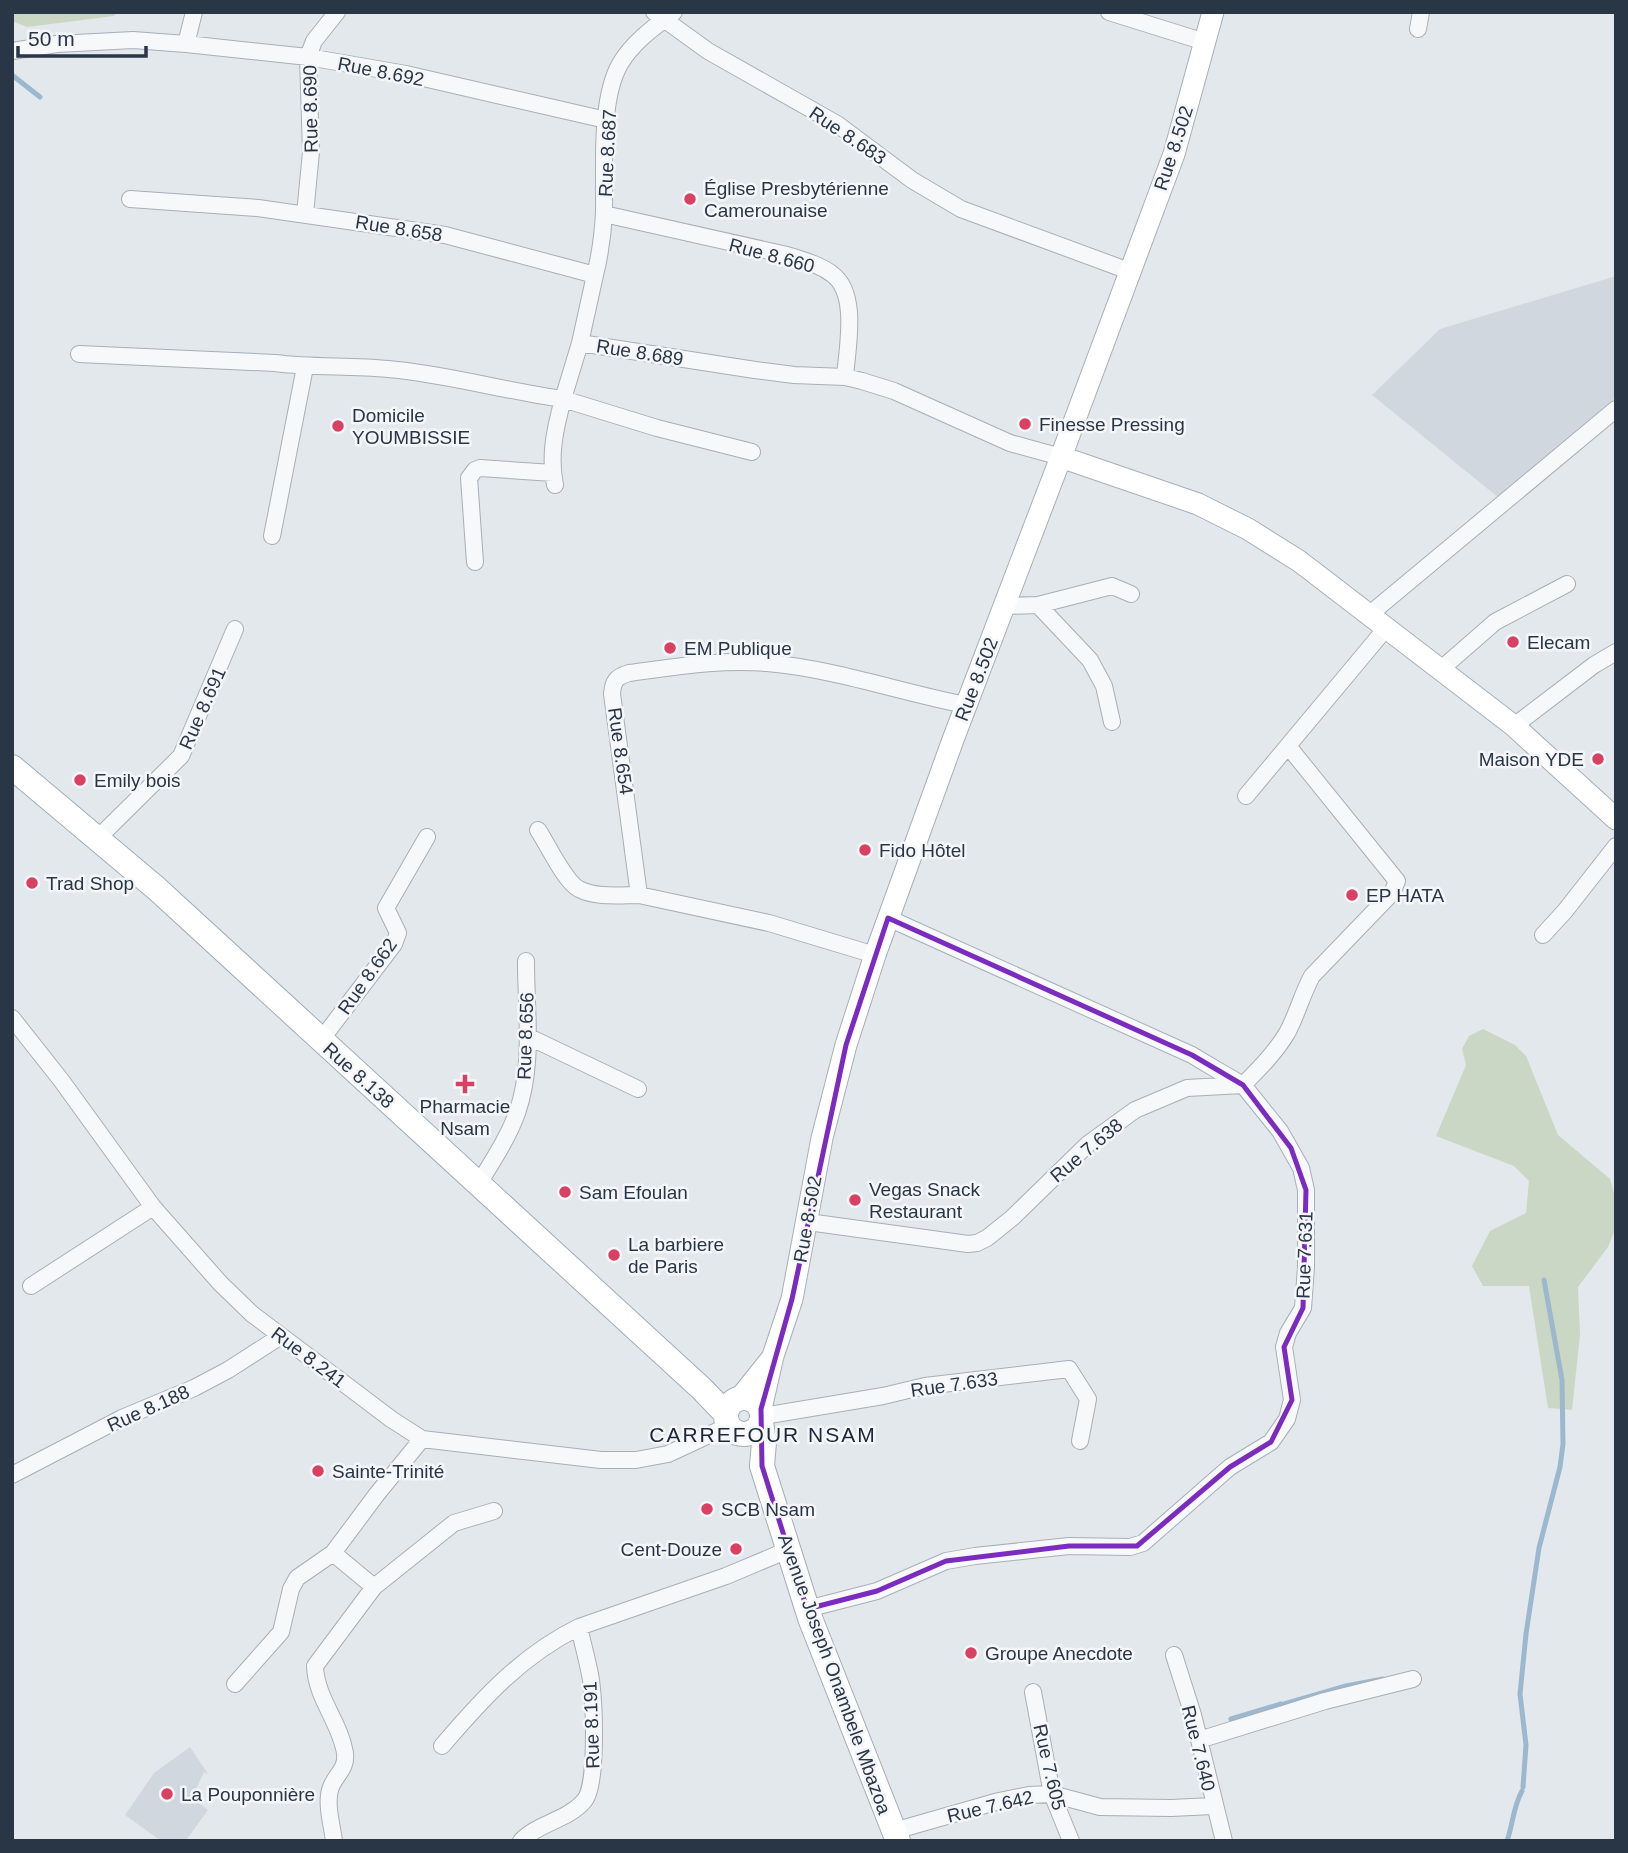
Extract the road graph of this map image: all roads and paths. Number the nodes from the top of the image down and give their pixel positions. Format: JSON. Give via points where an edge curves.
{"nodes":[{"id":1,"x":194,"y":12,"type":"edge"},
{"id":2,"x":337,"y":12,"type":"edge"},
{"id":3,"x":1109,"y":12,"type":"edge"},
{"id":4,"x":1213,"y":12,"type":"edge"},
{"id":5,"x":1421,"y":12,"type":"edge"},
{"id":6,"x":664,"y":15,"type":"edge"},
{"id":7,"x":1418,"y":29,"type":"dead end"},
{"id":8,"x":1205,"y":41,"type":"junction"},
{"id":9,"x":186,"y":44,"type":"junction"},
{"id":10,"x":12,"y":51,"type":"edge"},
{"id":11,"x":308,"y":58,"type":"junction"},
{"id":12,"x":606,"y":120,"type":"junction"},
{"id":13,"x":130,"y":199,"type":"dead end"},
{"id":14,"x":305,"y":214,"type":"junction"},
{"id":15,"x":604,"y":214,"type":"junction"},
{"id":16,"x":1129,"y":271,"type":"junction"},
{"id":17,"x":595,"y":275,"type":"junction"},
{"id":18,"x":580,"y":343,"type":"junction"},
{"id":19,"x":79,"y":354,"type":"dead end"},
{"id":20,"x":305,"y":367,"type":"junction"},
{"id":21,"x":845,"y":377,"type":"junction"},
{"id":22,"x":563,"y":400,"type":"junction"},
{"id":23,"x":1616,"y":409,"type":"edge"},
{"id":24,"x":752,"y":452,"type":"dead end"},
{"id":25,"x":1061,"y":457,"type":"junction"},
{"id":26,"x":272,"y":536,"type":"dead end"},
{"id":27,"x":475,"y":562,"type":"dead end"},
{"id":28,"x":1567,"y":584,"type":"dead end"},
{"id":29,"x":1131,"y":594,"type":"dead end"},
{"id":30,"x":1038,"y":605,"type":"junction"},
{"id":31,"x":1003,"y":606,"type":"junction"},
{"id":32,"x":1378,"y":620,"type":"junction"},
{"id":33,"x":235,"y":629,"type":"dead end"},
{"id":34,"x":1616,"y":652,"type":"edge"},
{"id":35,"x":1440,"y":670,"type":"junction"},
{"id":36,"x":966,"y":705,"type":"junction"},
{"id":37,"x":1111,"y":722,"type":"dead end"},
{"id":38,"x":1514,"y":726,"type":"junction"},
{"id":39,"x":1288,"y":746,"type":"junction"},
{"id":40,"x":12,"y":767,"type":"edge"},
{"id":41,"x":1246,"y":796,"type":"dead end"},
{"id":42,"x":1616,"y":819,"type":"edge"},
{"id":43,"x":538,"y":831,"type":"dead end"},
{"id":44,"x":427,"y":837,"type":"dead end"},
{"id":45,"x":99,"y":838,"type":"junction"},
{"id":46,"x":1616,"y":846,"type":"edge"},
{"id":47,"x":639,"y":895,"type":"junction"},
{"id":48,"x":888,"y":918,"type":"junction"},
{"id":49,"x":1543,"y":936,"type":"dead end"},
{"id":50,"x":875,"y":955,"type":"junction"},
{"id":51,"x":526,"y":961,"type":"dead end"},
{"id":52,"x":12,"y":1018,"type":"edge"},
{"id":53,"x":527,"y":1036,"type":"junction"},
{"id":54,"x":321,"y":1040,"type":"junction"},
{"id":55,"x":1243,"y":1085,"type":"junction"},
{"id":56,"x":638,"y":1089,"type":"dead end"},
{"id":57,"x":478,"y":1185,"type":"junction"},
{"id":58,"x":153,"y":1207,"type":"junction"},
{"id":59,"x":807,"y":1222,"type":"junction"},
{"id":60,"x":31,"y":1286,"type":"dead end"},
{"id":61,"x":281,"y":1336,"type":"junction"},
{"id":62,"x":744,"y":1415,"type":"junction"},
{"id":63,"x":422,"y":1439,"type":"junction"},
{"id":64,"x":1080,"y":1441,"type":"dead end"},
{"id":65,"x":12,"y":1475,"type":"edge"},
{"id":66,"x":494,"y":1511,"type":"dead end"},
{"id":67,"x":788,"y":1550,"type":"junction"},
{"id":68,"x":334,"y":1553,"type":"junction"},
{"id":69,"x":374,"y":1587,"type":"junction"},
{"id":70,"x":807,"y":1609,"type":"junction"},
{"id":71,"x":579,"y":1627,"type":"junction"},
{"id":72,"x":1174,"y":1655,"type":"dead end"},
{"id":73,"x":1413,"y":1679,"type":"dead end"},
{"id":74,"x":235,"y":1684,"type":"dead end"},
{"id":75,"x":1033,"y":1692,"type":"dead end"},
{"id":76,"x":1199,"y":1740,"type":"junction"},
{"id":77,"x":442,"y":1746,"type":"dead end"},
{"id":78,"x":1052,"y":1794,"type":"junction"},
{"id":79,"x":1213,"y":1806,"type":"junction"},
{"id":80,"x":896,"y":1836,"type":"edge"},
{"id":81,"x":334,"y":1841,"type":"edge"},
{"id":82,"x":521,"y":1841,"type":"edge"},
{"id":83,"x":1071,"y":1841,"type":"edge"},
{"id":84,"x":1224,"y":1841,"type":"edge"}],
"edges":[{"from":1,"to":9,"type":"street"},
{"from":2,"to":11,"type":"street","name":"Rue 8.690","via":[[314,41]]},
{"from":3,"to":8,"type":"street"},
{"from":4,"to":8,"type":"main road","name":"Rue 8.502"},
{"from":5,"to":7,"type":"street"},
{"from":6,"to":12,"type":"street","name":"Rue 8.687","via":[[620,64]]},
{"from":6,"to":16,"type":"street","name":"Rue 8.683","via":[[708,51],[837,124],[912,180],[961,209]]},
{"from":8,"to":16,"type":"main road","name":"Rue 8.502","via":[[1174,154]]},
{"from":9,"to":10,"type":"street","name":"Rue 8.692","via":[[133,40]]},
{"from":9,"to":11,"type":"street","name":"Rue 8.692"},
{"from":11,"to":12,"type":"street","name":"Rue 8.692","via":[[406,74]]},
{"from":11,"to":14,"type":"street","name":"Rue 8.690","via":[[311,152]]},
{"from":12,"to":15,"type":"street","name":"Rue 8.687"},
{"from":13,"to":14,"type":"street","name":"Rue 8.658"},
{"from":14,"to":17,"type":"street","name":"Rue 8.658","via":[[445,235]]},
{"from":15,"to":17,"type":"street","name":"Rue 8.687"},
{"from":15,"to":21,"type":"street","name":"Rue 8.660","via":[[811,262],[834,274],[849,305]]},
{"from":16,"to":25,"type":"main road","name":"Rue 8.502"},
{"from":17,"to":18,"type":"street"},
{"from":18,"to":21,"type":"street","name":"Rue 8.689","via":[[755,370]]},
{"from":18,"to":22,"type":"street","name":"Rue 8.689"},
{"from":19,"to":20,"type":"street"},
{"from":20,"to":22,"type":"street","via":[[422,373]]},
{"from":20,"to":26,"type":"street"},
{"from":21,"to":25,"type":"street","name":"Rue 8.689","via":[[894,391],[1010,443]]},
{"from":22,"to":24,"type":"street"},
{"from":22,"to":27,"type":"street","name":"Rue 8.689","via":[[553,434],[554,479],[480,468],[469,478]]},
{"from":23,"to":32,"type":"street"},
{"from":25,"to":31,"type":"main road","name":"Rue 8.502"},
{"from":25,"to":32,"type":"main road","via":[[1198,504],[1236,523],[1299,561]]},
{"from":28,"to":35,"type":"street","via":[[1494,622]]},
{"from":29,"to":30,"type":"street","via":[[1112,586]]},
{"from":30,"to":31,"type":"street"},
{"from":30,"to":37,"type":"street","via":[[1090,660],[1104,686]]},
{"from":31,"to":36,"type":"main road","name":"Rue 8.502"},
{"from":32,"to":35,"type":"main road"},
{"from":32,"to":39,"type":"street"},
{"from":33,"to":45,"type":"street","name":"Rue 8.691","via":[[181,756]]},
{"from":34,"to":38,"type":"street"},
{"from":35,"to":38,"type":"main road"},
{"from":36,"to":47,"type":"street","name":"Rue 8.654","via":[[842,674],[765,663],[693,665],[618,677],[612,694]]},
{"from":36,"to":48,"type":"main road","name":"Rue 8.502"},
{"from":38,"to":42,"type":"main road"},
{"from":39,"to":41,"type":"street"},
{"from":39,"to":55,"type":"street","via":[[1397,881],[1392,893],[1312,976],[1287,1032]]},
{"from":40,"to":45,"type":"main road","name":"Rue 8.138"},
{"from":43,"to":47,"type":"street","via":[[577,888]]},
{"from":44,"to":54,"type":"street","name":"Rue 8.662","via":[[386,908],[398,933],[394,944]]},
{"from":45,"to":54,"type":"main road","name":"Rue 8.138"},
{"from":46,"to":49,"type":"street"},
{"from":47,"to":50,"type":"street","via":[[769,923]]},
{"from":48,"to":50,"type":"main road","name":"Rue 8.502"},
{"from":48,"to":55,"type":"street","name":"Rue 7.631","via":[[1192,1055]]},
{"from":50,"to":59,"type":"main road","name":"Rue 8.502","via":[[822,1138]]},
{"from":51,"to":53,"type":"street","name":"Rue 8.656"},
{"from":52,"to":58,"type":"street","name":"Rue 8.241"},
{"from":53,"to":56,"type":"street"},
{"from":53,"to":57,"type":"street","name":"Rue 8.656","via":[[527,1062],[516,1114]]},
{"from":54,"to":57,"type":"main road","name":"Rue 8.138"},
{"from":55,"to":59,"type":"street","name":"Rue 7.638","via":[[1187,1088],[1135,1110],[1088,1144],[1012,1218],[977,1243]]},
{"from":55,"to":70,"type":"street","name":"Rue 7.631","via":[[1291,1148],[1306,1190],[1303,1308],[1284,1347],[1292,1400],[1287,1419],[1271,1442],[1230,1467],[1137,1546],[1069,1546],[946,1561],[877,1591]]},
{"from":57,"to":62,"type":"main road","name":"Rue 8.138","via":[[702,1388]]},
{"from":58,"to":60,"type":"street"},
{"from":58,"to":61,"type":"street","name":"Rue 8.241","via":[[220,1283]]},
{"from":59,"to":62,"type":"main road","name":"Rue 8.502","via":[[792,1299],[773,1356]]},
{"from":61,"to":63,"type":"street","name":"Rue 8.241"},
{"from":61,"to":65,"type":"street","name":"Rue 8.188","via":[[194,1388],[122,1418]]},
{"from":62,"to":63,"type":"street","name":"Rue 8.241","via":[[668,1454],[636,1460]]},
{"from":62,"to":64,"type":"street","name":"Rue 7.633","via":[[1069,1369],[1088,1399]]},
{"from":62,"to":67,"type":"main road","name":"Avenue Joseph Onambele Mbazoa"},
{"from":63,"to":68,"type":"street"},
{"from":66,"to":69,"type":"street","via":[[454,1523]]},
{"from":67,"to":70,"type":"main road","name":"Avenue Joseph Onambele Mbazoa"},
{"from":67,"to":71,"type":"street"},
{"from":68,"to":69,"type":"street"},
{"from":68,"to":74,"type":"street","via":[[297,1578],[281,1632]]},
{"from":69,"to":81,"type":"street","via":[[315,1666],[319,1694],[345,1752],[345,1764],[331,1786]]},
{"from":70,"to":80,"type":"main road","name":"Avenue Joseph Onambele Mbazoa"},
{"from":71,"to":77,"type":"street","via":[[517,1666]]},
{"from":71,"to":82,"type":"street","name":"Rue 8.191","via":[[593,1700],[589,1793],[576,1808]]},
{"from":72,"to":76,"type":"street","name":"Rue 7.640"},
{"from":73,"to":76,"type":"street"},
{"from":75,"to":78,"type":"street","name":"Rue 7.605"},
{"from":76,"to":79,"type":"street","name":"Rue 7.640"},
{"from":78,"to":79,"type":"street","name":"Rue 7.642","via":[[1100,1807]]},
{"from":78,"to":80,"type":"street","name":"Rue 7.642","via":[[999,1801]]},
{"from":78,"to":83,"type":"street","name":"Rue 7.605"},
{"from":79,"to":84,"type":"street","name":"Rue 7.640"}]}
